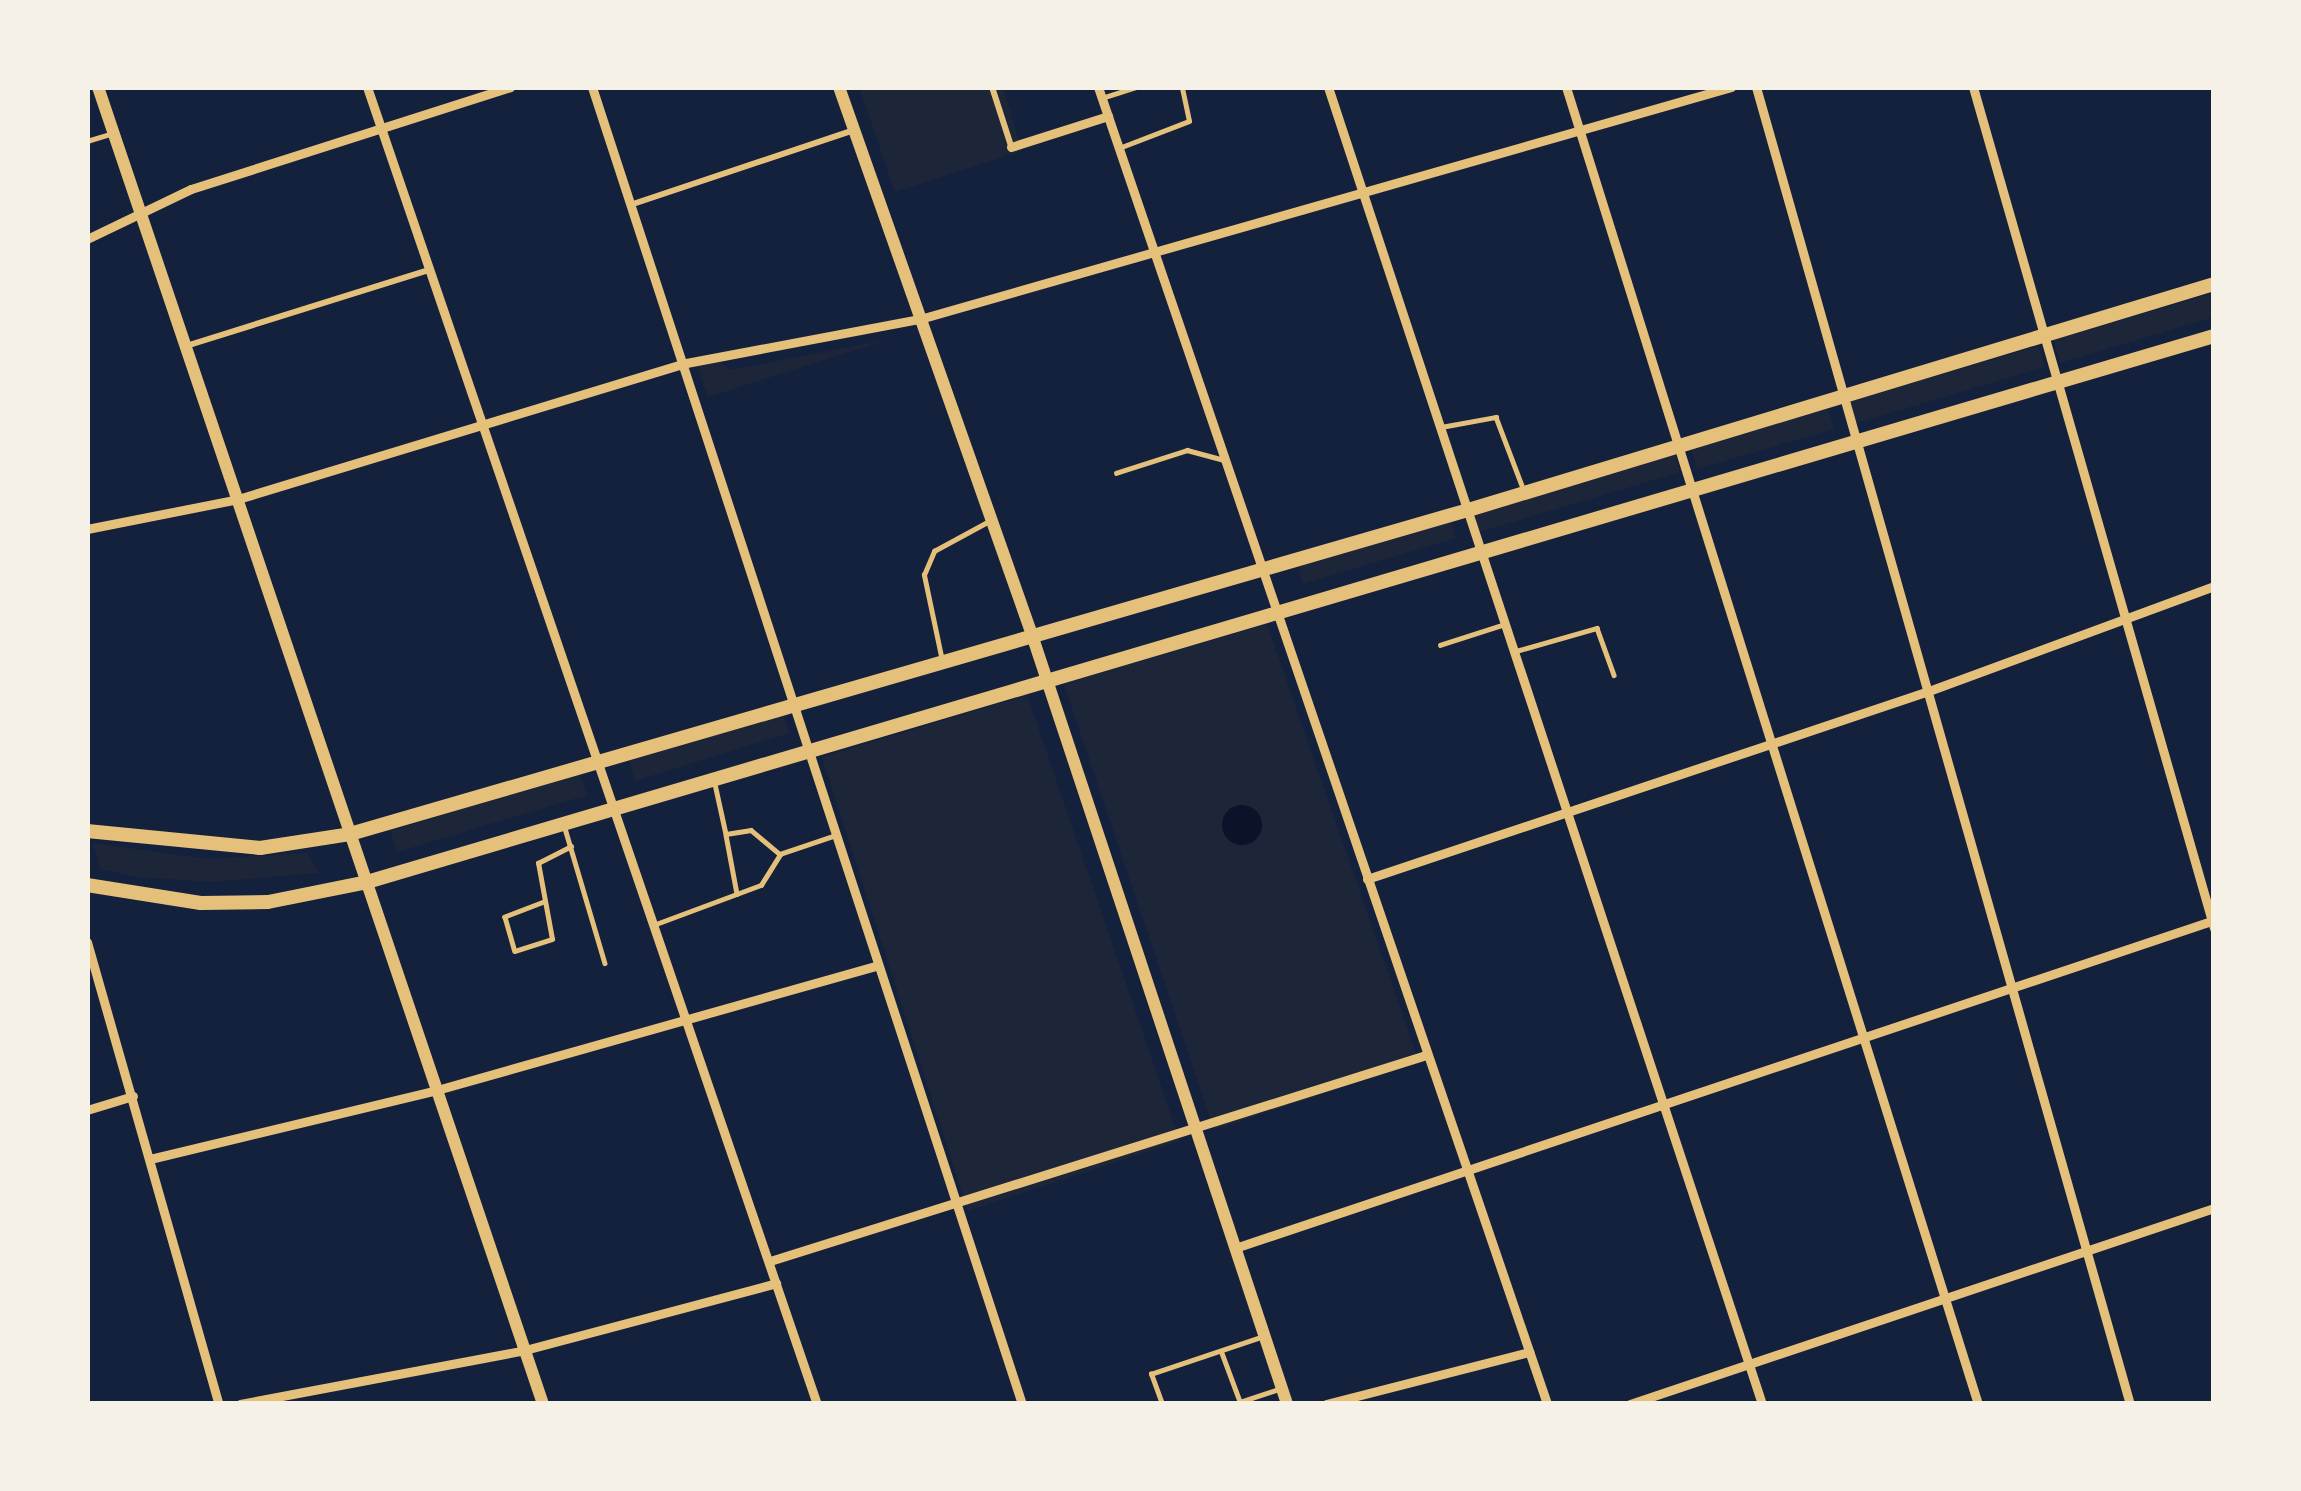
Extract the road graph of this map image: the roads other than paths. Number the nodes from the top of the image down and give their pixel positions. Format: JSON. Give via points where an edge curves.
{"nodes":[{"id":1,"x":98,"y":87,"type":"edge"},
{"id":2,"x":367,"y":87,"type":"edge"},
{"id":3,"x":510,"y":87,"type":"edge"},
{"id":4,"x":592,"y":87,"type":"edge"},
{"id":5,"x":839,"y":87,"type":"edge"},
{"id":6,"x":992,"y":87,"type":"edge"},
{"id":7,"x":1135,"y":87,"type":"edge"},
{"id":8,"x":1182,"y":87,"type":"edge"},
{"id":9,"x":1328,"y":87,"type":"edge"},
{"id":10,"x":1566,"y":87,"type":"edge"},
{"id":11,"x":1731,"y":87,"type":"edge"},
{"id":12,"x":1756,"y":87,"type":"edge"},
{"id":13,"x":1973,"y":87,"type":"edge"},
{"id":14,"x":1100,"y":93,"type":"edge"},
{"id":15,"x":1108,"y":116,"type":"junction"},
{"id":16,"x":382,"y":124,"type":"junction"},
{"id":17,"x":854,"y":130,"type":"junction"},
{"id":18,"x":1580,"y":130,"type":"junction"},
{"id":19,"x":113,"y":133,"type":"junction"},
{"id":20,"x":87,"y":141,"type":"edge"},
{"id":21,"x":1011,"y":147,"type":"joint"},
{"id":22,"x":1119,"y":148,"type":"junction"},
{"id":23,"x":1362,"y":192,"type":"junction"},
{"id":24,"x":630,"y":205,"type":"junction"},
{"id":25,"x":140,"y":214,"type":"junction"},
{"id":26,"x":87,"y":238,"type":"edge"},
{"id":27,"x":1154,"y":252,"type":"junction"},
{"id":28,"x":432,"y":268,"type":"junction"},
{"id":29,"x":2214,"y":284,"type":"edge"},
{"id":30,"x":920,"y":319,"type":"junction"},
{"id":31,"x":2044,"y":335,"type":"junction"},
{"id":32,"x":2214,"y":336,"type":"edge"},
{"id":33,"x":186,"y":346,"type":"junction"},
{"id":34,"x":681,"y":364,"type":"junction"},
{"id":35,"x":2057,"y":382,"type":"junction"},
{"id":36,"x":1842,"y":398,"type":"junction"},
{"id":37,"x":486,"y":423,"type":"junction"},
{"id":38,"x":1438,"y":428,"type":"junction"},
{"id":39,"x":1855,"y":443,"type":"junction"},
{"id":40,"x":1682,"y":445,"type":"junction"},
{"id":41,"x":1225,"y":460,"type":"junction"},
{"id":42,"x":1117,"y":473,"type":"dead end"},
{"id":43,"x":1696,"y":490,"type":"junction"},
{"id":44,"x":1525,"y":493,"type":"junction"},
{"id":45,"x":238,"y":499,"type":"junction"},
{"id":46,"x":1465,"y":512,"type":"junction"},
{"id":47,"x":992,"y":520,"type":"junction"},
{"id":48,"x":87,"y":529,"type":"edge"},
{"id":49,"x":1480,"y":558,"type":"junction"},
{"id":50,"x":1262,"y":569,"type":"junction"},
{"id":51,"x":2214,"y":586,"type":"edge"},
{"id":52,"x":1278,"y":617,"type":"junction"},
{"id":53,"x":2125,"y":618,"type":"junction"},
{"id":54,"x":1502,"y":625,"type":"junction"},
{"id":55,"x":1031,"y":632,"type":"junction"},
{"id":56,"x":1440,"y":645,"type":"dead end"},
{"id":57,"x":1511,"y":653,"type":"junction"},
{"id":58,"x":943,"y":660,"type":"junction"},
{"id":59,"x":1614,"y":675,"type":"dead end"},
{"id":60,"x":1048,"y":685,"type":"junction"},
{"id":61,"x":1926,"y":692,"type":"junction"},
{"id":62,"x":794,"y":707,"type":"junction"},
{"id":63,"x":1774,"y":744,"type":"junction"},
{"id":64,"x":810,"y":754,"type":"junction"},
{"id":65,"x":602,"y":761,"type":"junction"},
{"id":66,"x":715,"y":782,"type":"junction"},
{"id":67,"x":618,"y":810,"type":"junction"},
{"id":68,"x":1563,"y":816,"type":"junction"},
{"id":69,"x":564,"y":825,"type":"junction"},
{"id":70,"x":87,"y":832,"type":"edge"},
{"id":71,"x":350,"y":834,"type":"junction"},
{"id":72,"x":726,"y":834,"type":"junction"},
{"id":73,"x":836,"y":835,"type":"junction"},
{"id":74,"x":572,"y":846,"type":"junction"},
{"id":75,"x":780,"y":854,"type":"junction"},
{"id":76,"x":1367,"y":880,"type":"junction"},
{"id":77,"x":367,"y":882,"type":"junction"},
{"id":78,"x":87,"y":885,"type":"edge"},
{"id":79,"x":737,"y":894,"type":"junction"},
{"id":80,"x":544,"y":902,"type":"junction"},
{"id":81,"x":2213,"y":923,"type":"edge"},
{"id":82,"x":656,"y":924,"type":"junction"},
{"id":83,"x":87,"y":942,"type":"edge"},
{"id":84,"x":605,"y":963,"type":"dead end"},
{"id":85,"x":878,"y":965,"type":"junction"},
{"id":86,"x":2010,"y":989,"type":"junction"},
{"id":87,"x":688,"y":1019,"type":"junction"},
{"id":88,"x":1864,"y":1038,"type":"junction"},
{"id":89,"x":1426,"y":1054,"type":"junction"},
{"id":90,"x":437,"y":1090,"type":"junction"},
{"id":91,"x":133,"y":1096,"type":"junction"},
{"id":92,"x":1664,"y":1107,"type":"junction"},
{"id":93,"x":87,"y":1110,"type":"edge"},
{"id":94,"x":1195,"y":1128,"type":"junction"},
{"id":95,"x":150,"y":1159,"type":"junction"},
{"id":96,"x":1467,"y":1175,"type":"junction"},
{"id":97,"x":956,"y":1203,"type":"junction"},
{"id":98,"x":2214,"y":1208,"type":"edge"},
{"id":99,"x":1235,"y":1248,"type":"junction"},
{"id":100,"x":2087,"y":1251,"type":"junction"},
{"id":101,"x":770,"y":1261,"type":"junction"},
{"id":102,"x":776,"y":1283,"type":"junction"},
{"id":103,"x":1945,"y":1300,"type":"junction"},
{"id":104,"x":1264,"y":1336,"type":"junction"},
{"id":105,"x":525,"y":1350,"type":"junction"},
{"id":106,"x":1221,"y":1351,"type":"junction"},
{"id":107,"x":1529,"y":1352,"type":"junction"},
{"id":108,"x":1750,"y":1365,"type":"junction"},
{"id":109,"x":1282,"y":1388,"type":"junction"},
{"id":110,"x":1238,"y":1403,"type":"edge"},
{"id":111,"x":219,"y":1404,"type":"edge"},
{"id":112,"x":240,"y":1404,"type":"edge"},
{"id":113,"x":543,"y":1404,"type":"edge"},
{"id":114,"x":817,"y":1404,"type":"edge"},
{"id":115,"x":1022,"y":1404,"type":"edge"},
{"id":116,"x":1162,"y":1404,"type":"edge"},
{"id":117,"x":1287,"y":1404,"type":"edge"},
{"id":118,"x":1325,"y":1404,"type":"edge"},
{"id":119,"x":1546,"y":1404,"type":"edge"},
{"id":120,"x":1630,"y":1404,"type":"edge"},
{"id":121,"x":1762,"y":1404,"type":"edge"},
{"id":122,"x":1978,"y":1404,"type":"edge"},
{"id":123,"x":2130,"y":1404,"type":"edge"}],
"edges":[{"from":1,"to":19,"type":"main road"},
{"from":2,"to":16,"type":"street"},
{"from":3,"to":16,"type":"street"},
{"from":4,"to":24,"type":"street"},
{"from":5,"to":17,"type":"main road"},
{"from":6,"to":21,"type":"street"},
{"from":7,"to":14,"type":"lane"},
{"from":8,"to":22,"type":"lane","via":[[1189,121]]},
{"from":9,"to":23,"type":"street"},
{"from":10,"to":18,"type":"street"},
{"from":11,"to":18,"type":"street"},
{"from":12,"to":36,"type":"street"},
{"from":13,"to":31,"type":"street"},
{"from":14,"to":15,"type":"street"},
{"from":15,"to":21,"type":"street"},
{"from":15,"to":22,"type":"street"},
{"from":16,"to":25,"type":"street"},
{"from":16,"to":28,"type":"street"},
{"from":17,"to":24,"type":"street"},
{"from":17,"to":30,"type":"main road"},
{"from":18,"to":23,"type":"street"},
{"from":18,"to":40,"type":"street"},
{"from":19,"to":20,"type":"lane"},
{"from":19,"to":25,"type":"main road"},
{"from":22,"to":27,"type":"street"},
{"from":23,"to":27,"type":"street"},
{"from":23,"to":38,"type":"street"},
{"from":24,"to":34,"type":"street"},
{"from":25,"to":26,"type":"street"},
{"from":25,"to":33,"type":"main road"},
{"from":27,"to":30,"type":"street"},
{"from":27,"to":41,"type":"street"},
{"from":28,"to":33,"type":"street"},
{"from":28,"to":37,"type":"street"},
{"from":29,"to":31,"type":"main road"},
{"from":30,"to":34,"type":"street"},
{"from":30,"to":47,"type":"main road"},
{"from":31,"to":35,"type":"street"},
{"from":31,"to":36,"type":"main road"},
{"from":32,"to":35,"type":"main road"},
{"from":33,"to":45,"type":"main road"},
{"from":34,"to":37,"type":"street"},
{"from":34,"to":62,"type":"street"},
{"from":35,"to":39,"type":"main road"},
{"from":35,"to":53,"type":"street"},
{"from":36,"to":39,"type":"street"},
{"from":36,"to":40,"type":"main road"},
{"from":37,"to":45,"type":"street"},
{"from":37,"to":65,"type":"street"},
{"from":38,"to":44,"type":"lane","via":[[1496,417]]},
{"from":38,"to":46,"type":"street"},
{"from":39,"to":43,"type":"main road"},
{"from":39,"to":61,"type":"street"},
{"from":40,"to":43,"type":"street"},
{"from":40,"to":44,"type":"main road"},
{"from":41,"to":42,"type":"lane","via":[[1187,450]]},
{"from":41,"to":50,"type":"street"},
{"from":43,"to":49,"type":"main road"},
{"from":43,"to":63,"type":"street"},
{"from":44,"to":46,"type":"main road"},
{"from":45,"to":48,"type":"street"},
{"from":45,"to":71,"type":"main road"},
{"from":46,"to":49,"type":"street"},
{"from":46,"to":50,"type":"main road"},
{"from":47,"to":55,"type":"main road"},
{"from":47,"to":58,"type":"lane","via":[[934,550],[924,575]]},
{"from":49,"to":52,"type":"main road"},
{"from":49,"to":54,"type":"street"},
{"from":50,"to":52,"type":"street"},
{"from":50,"to":55,"type":"main road"},
{"from":51,"to":53,"type":"street"},
{"from":52,"to":60,"type":"main road"},
{"from":52,"to":76,"type":"street"},
{"from":53,"to":61,"type":"street"},
{"from":53,"to":81,"type":"street"},
{"from":54,"to":56,"type":"lane"},
{"from":54,"to":57,"type":"street"},
{"from":55,"to":58,"type":"main road"},
{"from":55,"to":60,"type":"main road"},
{"from":57,"to":59,"type":"lane","via":[[1598,628]]},
{"from":57,"to":68,"type":"street"},
{"from":58,"to":62,"type":"main road"},
{"from":60,"to":64,"type":"main road"},
{"from":60,"to":94,"type":"main road"},
{"from":61,"to":63,"type":"street"},
{"from":61,"to":86,"type":"street"},
{"from":62,"to":64,"type":"street"},
{"from":62,"to":65,"type":"main road"},
{"from":63,"to":68,"type":"street"},
{"from":63,"to":88,"type":"street"},
{"from":64,"to":66,"type":"main road"},
{"from":64,"to":73,"type":"street"},
{"from":65,"to":67,"type":"street"},
{"from":65,"to":71,"type":"main road"},
{"from":66,"to":67,"type":"main road"},
{"from":66,"to":72,"type":"lane"},
{"from":67,"to":69,"type":"main road"},
{"from":67,"to":82,"type":"street"},
{"from":68,"to":76,"type":"street"},
{"from":68,"to":92,"type":"street"},
{"from":69,"to":74,"type":"lane"},
{"from":69,"to":77,"type":"main road"},
{"from":70,"to":71,"type":"main road","via":[[260,848]]},
{"from":71,"to":77,"type":"main road"},
{"from":72,"to":75,"type":"lane","via":[[751,830]]},
{"from":72,"to":79,"type":"lane"},
{"from":73,"to":75,"type":"lane"},
{"from":73,"to":85,"type":"street"},
{"from":74,"to":80,"type":"lane","via":[[540,857]]},
{"from":74,"to":84,"type":"lane"},
{"from":75,"to":79,"type":"lane","via":[[767,881]]},
{"from":76,"to":89,"type":"street"},
{"from":77,"to":78,"type":"main road","via":[[268,902],[201,904]]},
{"from":77,"to":90,"type":"main road"},
{"from":79,"to":82,"type":"lane"},
{"from":80,"to":80,"type":"lane","via":[[551,939],[515,951],[506,917]]},
{"from":81,"to":86,"type":"street"},
{"from":82,"to":87,"type":"street"},
{"from":83,"to":91,"type":"street"},
{"from":85,"to":87,"type":"street"},
{"from":85,"to":97,"type":"street"},
{"from":86,"to":88,"type":"street"},
{"from":86,"to":100,"type":"street"},
{"from":87,"to":90,"type":"street"},
{"from":87,"to":101,"type":"street"},
{"from":88,"to":92,"type":"street"},
{"from":88,"to":103,"type":"street"},
{"from":89,"to":94,"type":"street"},
{"from":89,"to":96,"type":"street"},
{"from":90,"to":95,"type":"street"},
{"from":90,"to":105,"type":"main road"},
{"from":91,"to":93,"type":"street"},
{"from":91,"to":95,"type":"street"},
{"from":92,"to":96,"type":"street"},
{"from":92,"to":108,"type":"street"},
{"from":94,"to":97,"type":"street"},
{"from":94,"to":99,"type":"main road"},
{"from":95,"to":111,"type":"street"},
{"from":96,"to":99,"type":"street"},
{"from":96,"to":107,"type":"street"},
{"from":97,"to":101,"type":"street"},
{"from":97,"to":115,"type":"street"},
{"from":98,"to":100,"type":"street"},
{"from":99,"to":104,"type":"main road"},
{"from":100,"to":103,"type":"street"},
{"from":100,"to":123,"type":"street"},
{"from":101,"to":102,"type":"street"},
{"from":102,"to":105,"type":"street"},
{"from":102,"to":114,"type":"street"},
{"from":103,"to":108,"type":"street"},
{"from":103,"to":122,"type":"street"},
{"from":104,"to":106,"type":"lane"},
{"from":104,"to":109,"type":"main road"},
{"from":105,"to":112,"type":"street"},
{"from":105,"to":113,"type":"main road"},
{"from":106,"to":110,"type":"lane"},
{"from":106,"to":116,"type":"lane","via":[[1151,1374]]},
{"from":107,"to":118,"type":"street"},
{"from":107,"to":119,"type":"street"},
{"from":108,"to":120,"type":"street"},
{"from":108,"to":121,"type":"street"},
{"from":109,"to":110,"type":"lane"},
{"from":109,"to":117,"type":"main road"}]}
